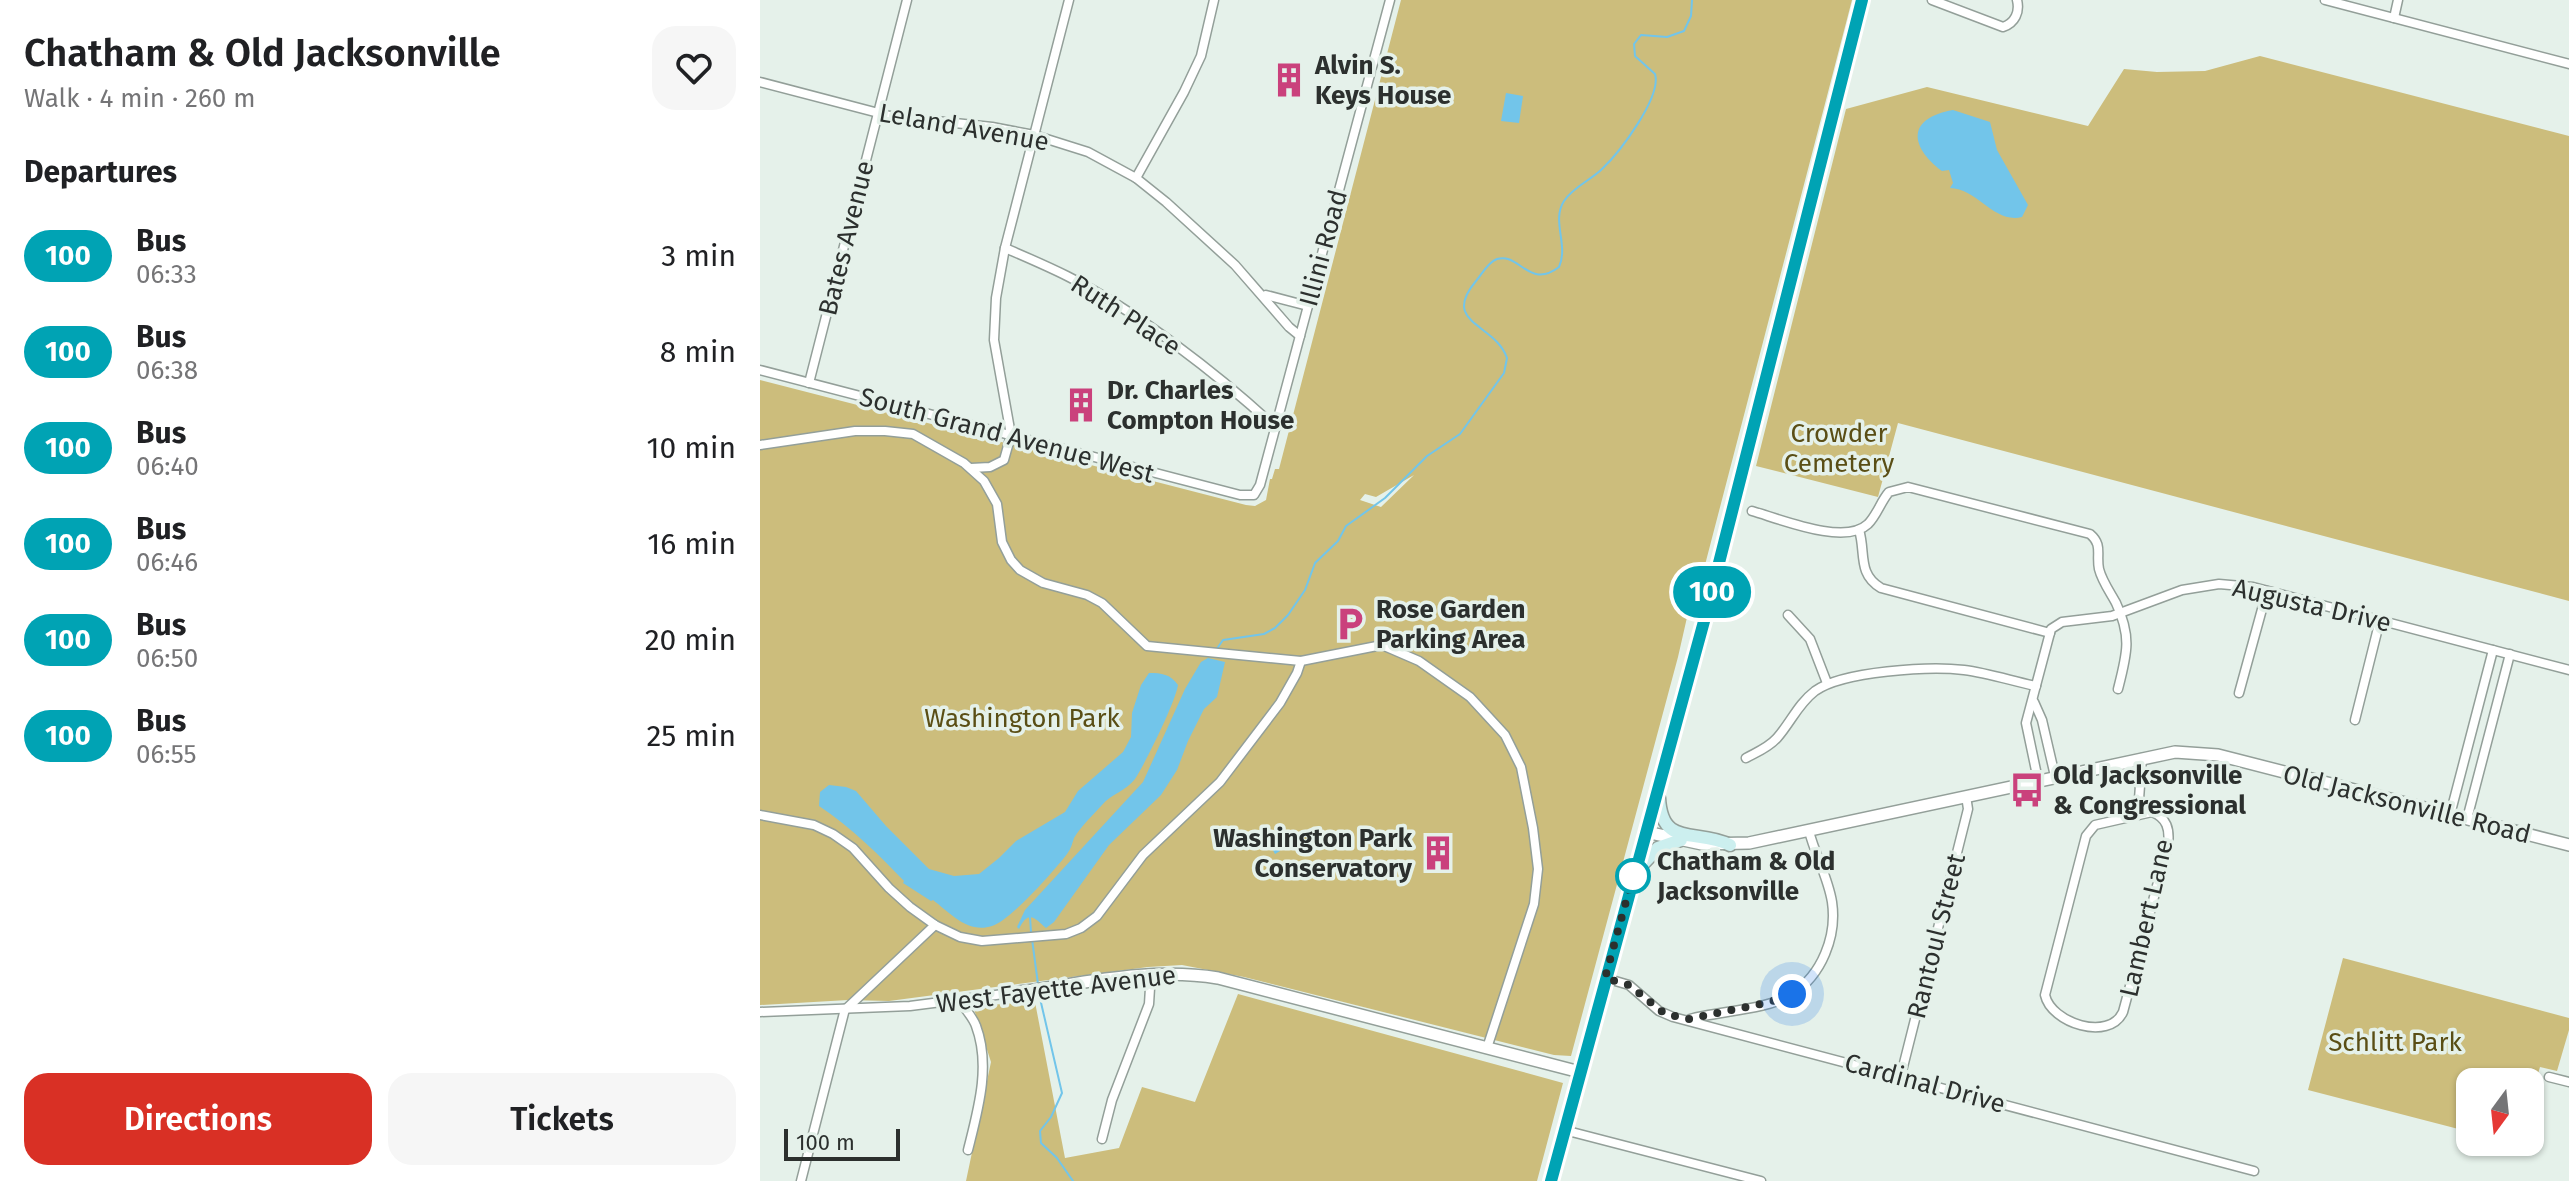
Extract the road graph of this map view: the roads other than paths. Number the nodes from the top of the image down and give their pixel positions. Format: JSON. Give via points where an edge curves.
{"nodes":[{"id":1,"x":907,"y":0,"type":"edge"},
{"id":2,"x":1069,"y":0,"type":"edge"},
{"id":3,"x":1214,"y":0,"type":"edge"},
{"id":4,"x":1390,"y":0,"type":"edge"},
{"id":5,"x":1862,"y":0,"type":"edge"},
{"id":6,"x":1932,"y":0,"type":"edge"},
{"id":7,"x":2017,"y":0,"type":"edge"},
{"id":8,"x":2325,"y":0,"type":"edge"},
{"id":9,"x":2398,"y":0,"type":"edge"},
{"id":10,"x":2394,"y":18,"type":"junction"},
{"id":11,"x":2569,"y":64,"type":"edge"},
{"id":12,"x":760,"y":82,"type":"edge"},
{"id":13,"x":877,"y":113,"type":"junction"},
{"id":14,"x":1034,"y":135,"type":"junction"},
{"id":15,"x":1136,"y":178,"type":"junction"},
{"id":16,"x":1005,"y":248,"type":"junction"},
{"id":17,"x":1262,"y":294,"type":"junction"},
{"id":18,"x":1308,"y":306,"type":"junction"},
{"id":19,"x":1300,"y":336,"type":"junction"},
{"id":20,"x":760,"y":370,"type":"edge"},
{"id":21,"x":809,"y":383,"type":"junction"},
{"id":22,"x":1275,"y":427,"type":"junction"},
{"id":23,"x":1011,"y":435,"type":"junction"},
{"id":24,"x":760,"y":445,"type":"edge"},
{"id":25,"x":971,"y":468,"type":"junction"},
{"id":26,"x":1254,"y":495,"type":"joint"},
{"id":27,"x":1752,"y":511,"type":"dead end"},
{"id":28,"x":1859,"y":530,"type":"junction"},
{"id":29,"x":2267,"y":591,"type":"junction"},
{"id":30,"x":2120,"y":613,"type":"junction"},
{"id":31,"x":1788,"y":615,"type":"dead end"},
{"id":32,"x":2380,"y":620,"type":"junction"},
{"id":33,"x":2050,"y":633,"type":"junction"},
{"id":34,"x":2493,"y":650,"type":"junction"},
{"id":35,"x":2510,"y":654,"type":"junction"},
{"id":36,"x":1301,"y":661,"type":"junction"},
{"id":37,"x":2569,"y":670,"type":"edge"},
{"id":38,"x":1827,"y":683,"type":"junction"},
{"id":39,"x":2036,"y":686,"type":"junction"},
{"id":40,"x":2118,"y":689,"type":"dead end"},
{"id":41,"x":2239,"y":693,"type":"dead end"},
{"id":42,"x":2034,"y":702,"type":"junction"},
{"id":43,"x":2355,"y":720,"type":"dead end"},
{"id":44,"x":2471,"y":733,"type":"junction"},
{"id":45,"x":2488,"y":738,"type":"junction"},
{"id":46,"x":1746,"y":758,"type":"dead end"},
{"id":47,"x":2142,"y":758,"type":"junction"},
{"id":48,"x":2055,"y":776,"type":"junction"},
{"id":49,"x":2038,"y":780,"type":"junction"},
{"id":50,"x":1658,"y":787,"type":"junction"},
{"id":51,"x":1966,"y":796,"type":"junction"},
{"id":52,"x":2138,"y":813,"type":"junction"},
{"id":53,"x":760,"y":815,"type":"edge"},
{"id":54,"x":2450,"y":815,"type":"junction"},
{"id":55,"x":2467,"y":819,"type":"junction"},
{"id":56,"x":1809,"y":831,"type":"junction"},
{"id":57,"x":1646,"y":832,"type":"junction"},
{"id":58,"x":1681,"y":840,"type":"junction"},
{"id":59,"x":1730,"y":845,"type":"junction"},
{"id":60,"x":2569,"y":845,"type":"edge"},
{"id":61,"x":1634,"y":875,"type":"junction"},
{"id":62,"x":935,"y":925,"type":"junction"},
{"id":63,"x":1147,"y":975,"type":"junction"},
{"id":64,"x":1605,"y":978,"type":"junction"},
{"id":65,"x":1019,"y":992,"type":"joint"},
{"id":66,"x":959,"y":1000,"type":"junction"},
{"id":67,"x":845,"y":1009,"type":"junction"},
{"id":68,"x":760,"y":1012,"type":"edge"},
{"id":69,"x":1689,"y":1019,"type":"junction"},
{"id":70,"x":1487,"y":1048,"type":"junction"},
{"id":71,"x":1580,"y":1072,"type":"junction"},
{"id":72,"x":1901,"y":1075,"type":"junction"},
{"id":73,"x":2549,"y":1077,"type":"dead end"},
{"id":74,"x":2569,"y":1082,"type":"edge"},
{"id":75,"x":1564,"y":1130,"type":"junction"},
{"id":76,"x":1102,"y":1139,"type":"dead end"},
{"id":77,"x":968,"y":1150,"type":"dead end"},
{"id":78,"x":2254,"y":1171,"type":"dead end"},
{"id":79,"x":801,"y":1181,"type":"edge"},
{"id":80,"x":1551,"y":1181,"type":"edge"},
{"id":81,"x":1761,"y":1181,"type":"edge"}],
"edges":[{"from":1,"to":13,"type":"street","name":"Bates Avenue"},
{"from":2,"to":14,"type":"street"},
{"from":3,"to":15,"type":"street","via":[[1201,56]]},
{"from":4,"to":18,"type":"street","name":"Illini Road"},
{"from":5,"to":50,"type":"main road"},
{"from":6,"to":7,"type":"street","via":[[2003,27],[2014,20]]},
{"from":8,"to":10,"type":"street"},
{"from":9,"to":10,"type":"street"},
{"from":10,"to":11,"type":"street"},
{"from":12,"to":13,"type":"street","name":"Leland Avenue"},
{"from":13,"to":14,"type":"street","name":"Leland Avenue"},
{"from":13,"to":21,"type":"street","name":"Bates Avenue"},
{"from":14,"to":15,"type":"street","name":"Leland Avenue","via":[[1088,152]]},
{"from":14,"to":16,"type":"street"},
{"from":15,"to":17,"type":"street","name":"Leland Avenue","via":[[1192,224]]},
{"from":16,"to":22,"type":"street","name":"Ruth Place","via":[[1068,276],[1122,309]]},
{"from":16,"to":23,"type":"street","via":[[994,340]]},
{"from":17,"to":18,"type":"street"},
{"from":17,"to":19,"type":"street","name":"Leland Avenue"},
{"from":18,"to":19,"type":"street","name":"Illini Road"},
{"from":19,"to":22,"type":"street","name":"Illini Road"},
{"from":20,"to":21,"type":"street","name":"South Grand Avenue West"},
{"from":21,"to":23,"type":"street","name":"South Grand Avenue West"},
{"from":22,"to":26,"type":"street","name":"Illini Road"},
{"from":23,"to":25,"type":"street","via":[[1004,460]]},
{"from":23,"to":26,"type":"street","name":"South Grand Avenue West"},
{"from":24,"to":25,"type":"street","via":[[855,431],[904,432],[928,440]]},
{"from":25,"to":36,"type":"street","via":[[994,496],[1002,542],[1020,570],[1102,603],[1147,646]]},
{"from":27,"to":28,"type":"street","via":[[1832,532]]},
{"from":28,"to":30,"type":"street","via":[[1871,522],[1889,492],[1908,487],[2090,534],[2098,543],[2099,570]]},
{"from":28,"to":33,"type":"street","via":[[1864,570],[1881,588]]},
{"from":29,"to":30,"type":"street","name":"Augusta Drive","via":[[2200,586]]},
{"from":29,"to":32,"type":"street","name":"Augusta Drive"},
{"from":29,"to":41,"type":"street"},
{"from":30,"to":33,"type":"street","name":"Augusta Drive","via":[[2056,625]]},
{"from":30,"to":40,"type":"street","via":[[2128,651]]},
{"from":31,"to":38,"type":"street","via":[[1810,639]]},
{"from":32,"to":34,"type":"street","name":"Augusta Drive"},
{"from":32,"to":43,"type":"street"},
{"from":33,"to":39,"type":"street"},
{"from":34,"to":35,"type":"street","name":"Augusta Drive"},
{"from":34,"to":44,"type":"street"},
{"from":35,"to":37,"type":"street","name":"Augusta Drive"},
{"from":35,"to":45,"type":"street"},
{"from":36,"to":62,"type":"street","via":[[1285,696],[1233,767],[1143,855],[1097,916],[1074,931],[1024,938],[975,940]]},
{"from":36,"to":70,"type":"street","via":[[1392,647],[1470,697],[1505,735],[1517,757],[1533,828],[1538,887]]},
{"from":38,"to":39,"type":"street","via":[[1948,669]]},
{"from":38,"to":46,"type":"street","via":[[1804,700],[1776,739]]},
{"from":39,"to":42,"type":"street"},
{"from":42,"to":48,"type":"street"},
{"from":42,"to":49,"type":"street","via":[[2026,723]]},
{"from":44,"to":45,"type":"street"},
{"from":44,"to":54,"type":"street"},
{"from":45,"to":55,"type":"street"},
{"from":47,"to":48,"type":"street","name":"Old Jacksonville Road"},
{"from":47,"to":52,"type":"street","name":"Lambert Lane"},
{"from":47,"to":54,"type":"street","name":"Old Jacksonville Road","via":[[2175,752],[2218,755]]},
{"from":48,"to":49,"type":"street","name":"Old Jacksonville Road"},
{"from":49,"to":51,"type":"street","name":"Old Jacksonville Road"},
{"from":50,"to":57,"type":"main road"},
{"from":50,"to":59,"type":"main road","via":[[1667,828]]},
{"from":51,"to":56,"type":"street","name":"Old Jacksonville Road"},
{"from":51,"to":72,"type":"street","name":"Rantoul Street","via":[[1968,809]]},
{"from":52,"to":52,"type":"street","name":"Lambert Lane","via":[[2095,825],[2086,836],[2045,995],[2053,1011],[2070,1021],[2108,1025],[2123,1012],[2169,838],[2161,815]]},
{"from":53,"to":62,"type":"street","via":[[833,834]]},
{"from":54,"to":55,"type":"street","name":"Old Jacksonville Road"},
{"from":55,"to":60,"type":"street","name":"Old Jacksonville Road"},
{"from":56,"to":59,"type":"street","name":"Old Jacksonville Road"},
{"from":56,"to":69,"type":"street","via":[[1832,903],[1824,958],[1792,994]]},
{"from":57,"to":58,"type":"street","name":"Old Jacksonville Road"},
{"from":57,"to":61,"type":"main road"},
{"from":58,"to":59,"type":"street","name":"Old Jacksonville Road"},
{"from":58,"to":61,"type":"main road","via":[[1653,852]]},
{"from":61,"to":64,"type":"main road"},
{"from":62,"to":67,"type":"street"},
{"from":63,"to":65,"type":"street","name":"West Fayette Avenue"},
{"from":63,"to":70,"type":"street","name":"West Fayette Avenue","via":[[1218,978]]},
{"from":63,"to":76,"type":"street","via":[[1149,1004]]},
{"from":64,"to":69,"type":"street","name":"Cardinal Drive","via":[[1629,985],[1665,1014]]},
{"from":64,"to":71,"type":"main road"},
{"from":65,"to":66,"type":"street","name":"West Fayette Avenue"},
{"from":66,"to":67,"type":"street","name":"West Fayette Avenue"},
{"from":66,"to":77,"type":"street","via":[[976,1024],[984,1060]]},
{"from":67,"to":68,"type":"street","name":"West Fayette Avenue"},
{"from":67,"to":79,"type":"street"},
{"from":69,"to":72,"type":"street","name":"Cardinal Drive"},
{"from":70,"to":71,"type":"street","name":"West Fayette Avenue"},
{"from":71,"to":75,"type":"main road"},
{"from":72,"to":78,"type":"street","name":"Cardinal Drive"},
{"from":73,"to":74,"type":"street"},
{"from":75,"to":80,"type":"main road"},
{"from":75,"to":81,"type":"street"}]}
